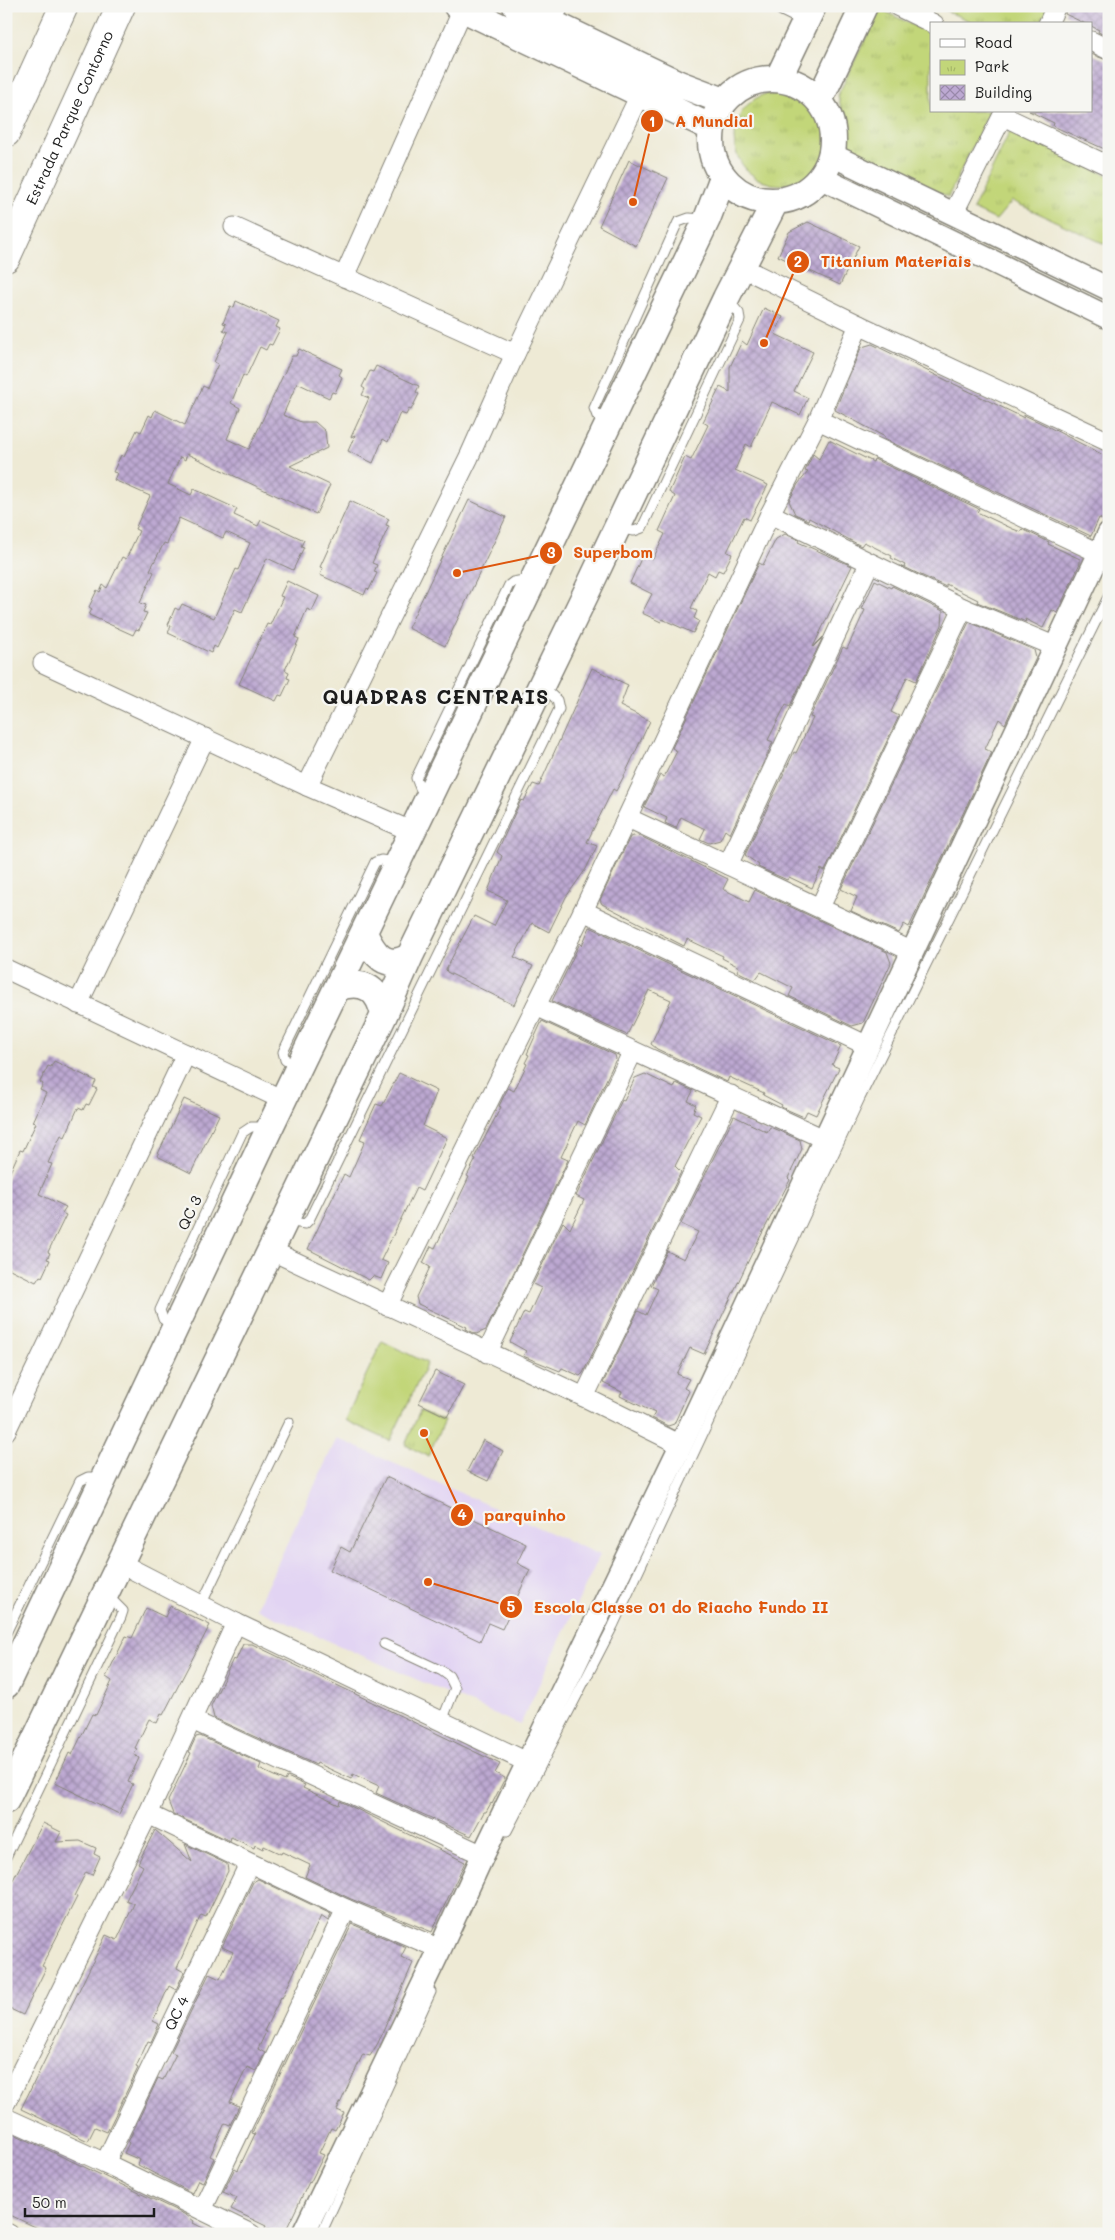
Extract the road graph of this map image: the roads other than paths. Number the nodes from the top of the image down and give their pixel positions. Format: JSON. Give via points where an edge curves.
{"nodes":[{"id":1,"x":64,"y":6,"type":"edge"},
{"id":2,"x":121,"y":6,"type":"edge"},
{"id":3,"x":516,"y":6,"type":"edge"},
{"id":4,"x":783,"y":6,"type":"edge"},
{"id":5,"x":864,"y":6,"type":"edge"},
{"id":6,"x":897,"y":6,"type":"edge"},
{"id":7,"x":460,"y":8,"type":"edge"},
{"id":8,"x":810,"y":12,"type":"edge"},
{"id":9,"x":556,"y":15,"type":"edge"},
{"id":10,"x":930,"y":22,"type":"edge"},
{"id":11,"x":1092,"y":42,"type":"edge"},
{"id":12,"x":1109,"y":50,"type":"edge"},
{"id":13,"x":778,"y":79,"type":"junction"},
{"id":14,"x":640,"y":95,"type":"junction"},
{"id":15,"x":819,"y":101,"type":"junction"},
{"id":16,"x":724,"y":102,"type":"junction"},
{"id":17,"x":1004,"y":114,"type":"edge"},
{"id":18,"x":712,"y":128,"type":"junction"},
{"id":19,"x":6,"y":133,"type":"edge"},
{"id":20,"x":832,"y":154,"type":"junction"},
{"id":21,"x":1109,"y":166,"type":"edge"},
{"id":22,"x":723,"y":177,"type":"junction"},
{"id":23,"x":821,"y":178,"type":"junction"},
{"id":24,"x":775,"y":202,"type":"junction"},
{"id":25,"x":953,"y":214,"type":"junction"},
{"id":26,"x":234,"y":227,"type":"dead end"},
{"id":27,"x":6,"y":258,"type":"edge"},
{"id":28,"x":741,"y":267,"type":"junction"},
{"id":29,"x":344,"y":276,"type":"junction"},
{"id":30,"x":1109,"y":289,"type":"edge"},
{"id":31,"x":1109,"y":318,"type":"edge"},
{"id":32,"x":859,"y":325,"type":"junction"},
{"id":33,"x":514,"y":354,"type":"junction"},
{"id":34,"x":818,"y":420,"type":"junction"},
{"id":35,"x":1109,"y":442,"type":"edge"},
{"id":36,"x":770,"y":514,"type":"junction"},
{"id":37,"x":1104,"y":543,"type":"edge"},
{"id":38,"x":870,"y":564,"type":"junction"},
{"id":39,"x":1109,"y":596,"type":"edge"},
{"id":40,"x":963,"y":608,"type":"junction"},
{"id":41,"x":1054,"y":646,"type":"junction"},
{"id":42,"x":43,"y":663,"type":"dead end"},
{"id":43,"x":541,"y":685,"type":"junction"},
{"id":44,"x":205,"y":738,"type":"junction"},
{"id":45,"x":307,"y":786,"type":"junction"},
{"id":46,"x":628,"y":818,"type":"junction"},
{"id":47,"x":413,"y":832,"type":"junction"},
{"id":48,"x":398,"y":863,"type":"junction"},
{"id":49,"x":728,"y":865,"type":"junction"},
{"id":50,"x":820,"y":907,"type":"junction"},
{"id":51,"x":583,"y":911,"type":"junction"},
{"id":52,"x":364,"y":933,"type":"junction"},
{"id":53,"x":913,"y":952,"type":"junction"},
{"id":54,"x":410,"y":956,"type":"junction"},
{"id":55,"x":6,"y":969,"type":"edge"},
{"id":56,"x":339,"y":987,"type":"junction"},
{"id":57,"x":78,"y":1004,"type":"junction"},
{"id":58,"x":536,"y":1006,"type":"junction"},
{"id":59,"x":384,"y":1015,"type":"junction"},
{"id":60,"x":868,"y":1046,"type":"junction"},
{"id":61,"x":633,"y":1051,"type":"junction"},
{"id":62,"x":186,"y":1054,"type":"junction"},
{"id":63,"x":299,"y":1068,"type":"junction"},
{"id":64,"x":731,"y":1095,"type":"junction"},
{"id":65,"x":283,"y":1100,"type":"junction"},
{"id":66,"x":824,"y":1139,"type":"junction"},
{"id":67,"x":284,"y":1220,"type":"junction"},
{"id":68,"x":270,"y":1250,"type":"junction"},
{"id":69,"x":387,"y":1306,"type":"junction"},
{"id":70,"x":487,"y":1353,"type":"junction"},
{"id":71,"x":584,"y":1397,"type":"junction"},
{"id":72,"x":289,"y":1422,"type":"dead end"},
{"id":73,"x":6,"y":1431,"type":"edge"},
{"id":74,"x":681,"y":1445,"type":"junction"},
{"id":75,"x":103,"y":1477,"type":"junction"},
{"id":76,"x":120,"y":1563,"type":"junction"},
{"id":77,"x":106,"y":1594,"type":"junction"},
{"id":78,"x":201,"y":1605,"type":"junction"},
{"id":79,"x":236,"y":1623,"type":"junction"},
{"id":80,"x":6,"y":1632,"type":"edge"},
{"id":81,"x":384,"y":1644,"type":"dead end"},
{"id":82,"x":9,"y":1670,"type":"edge"},
{"id":83,"x":192,"y":1720,"type":"junction"},
{"id":84,"x":442,"y":1721,"type":"junction"},
{"id":85,"x":529,"y":1763,"type":"junction"},
{"id":86,"x":8,"y":1795,"type":"edge"},
{"id":87,"x":148,"y":1814,"type":"junction"},
{"id":88,"x":504,"y":1836,"type":"dead end"},
{"id":89,"x":483,"y":1855,"type":"junction"},
{"id":90,"x":6,"y":1857,"type":"edge"},
{"id":91,"x":250,"y":1864,"type":"junction"},
{"id":92,"x":346,"y":1909,"type":"junction"},
{"id":93,"x":440,"y":1949,"type":"junction"},
{"id":94,"x":436,"y":1982,"type":"dead end"},
{"id":95,"x":6,"y":2102,"type":"edge"},
{"id":96,"x":6,"y":2118,"type":"edge"},
{"id":97,"x":105,"y":2163,"type":"junction"},
{"id":98,"x":202,"y":2210,"type":"junction"},
{"id":99,"x":251,"y":2234,"type":"edge"},
{"id":100,"x":303,"y":2234,"type":"edge"},
{"id":101,"x":321,"y":2234,"type":"edge"}],
"edges":[{"from":1,"to":19,"type":"highway"},
{"from":2,"to":27,"type":"highway","name":"Estrada Parque Contorno"},
{"from":3,"to":9,"type":"main road"},
{"from":4,"to":8,"type":"street"},
{"from":5,"to":15,"type":"main road"},
{"from":6,"to":10,"type":"street"},
{"from":7,"to":14,"type":"main road"},
{"from":7,"to":29,"type":"street"},
{"from":8,"to":13,"type":"main road"},
{"from":9,"to":16,"type":"main road","via":[[678,84]]},
{"from":11,"to":12,"type":"street"},
{"from":13,"to":15,"type":"main road","via":[[795,83]]},
{"from":13,"to":16,"type":"main road","via":[[758,80],[739,88]]},
{"from":14,"to":18,"type":"main road"},
{"from":14,"to":33,"type":"street"},
{"from":15,"to":20,"type":"main road","via":[[829,117]]},
{"from":16,"to":18,"type":"main road"},
{"from":17,"to":21,"type":"street"},
{"from":17,"to":25,"type":"street"},
{"from":18,"to":22,"type":"main road","via":[[711,146]]},
{"from":20,"to":23,"type":"main road"},
{"from":20,"to":25,"type":"street"},
{"from":22,"to":24,"type":"main road","via":[[746,196]]},
{"from":22,"to":47,"type":"main road","via":[[707,219]]},
{"from":23,"to":24,"type":"main road","via":[[793,198]]},
{"from":23,"to":31,"type":"street"},
{"from":24,"to":28,"type":"main road"},
{"from":25,"to":30,"type":"street"},
{"from":26,"to":29,"type":"street"},
{"from":28,"to":32,"type":"street"},
{"from":28,"to":43,"type":"main road"},
{"from":29,"to":33,"type":"street"},
{"from":32,"to":34,"type":"street"},
{"from":32,"to":35,"type":"street"},
{"from":33,"to":45,"type":"street","via":[[469,458]]},
{"from":34,"to":36,"type":"street"},
{"from":34,"to":37,"type":"street"},
{"from":36,"to":38,"type":"street"},
{"from":36,"to":46,"type":"street"},
{"from":37,"to":41,"type":"street"},
{"from":38,"to":40,"type":"street"},
{"from":38,"to":49,"type":"street"},
{"from":39,"to":88,"type":"lane","via":[[860,1098],[613,1626]]},
{"from":40,"to":41,"type":"street"},
{"from":40,"to":50,"type":"street"},
{"from":41,"to":53,"type":"street"},
{"from":42,"to":44,"type":"street"},
{"from":43,"to":54,"type":"main road"},
{"from":43,"to":67,"type":"lane","via":[[557,700],[559,709],[309,1220],[299,1225]]},
{"from":44,"to":45,"type":"street"},
{"from":44,"to":57,"type":"street"},
{"from":45,"to":47,"type":"street"},
{"from":46,"to":49,"type":"street"},
{"from":46,"to":51,"type":"street"},
{"from":47,"to":48,"type":"main road"},
{"from":48,"to":52,"type":"main road"},
{"from":48,"to":63,"type":"lane","via":[[375,862],[283,1052],[285,1060]]},
{"from":49,"to":50,"type":"street"},
{"from":50,"to":53,"type":"street"},
{"from":51,"to":58,"type":"street"},
{"from":51,"to":60,"type":"street"},
{"from":52,"to":54,"type":"main road","via":[[371,948],[383,959],[399,962]]},
{"from":52,"to":56,"type":"main road"},
{"from":53,"to":60,"type":"street"},
{"from":54,"to":59,"type":"main road"},
{"from":55,"to":57,"type":"street"},
{"from":56,"to":59,"type":"main road","via":[[349,984],[369,988],[378,995]]},
{"from":56,"to":63,"type":"main road"},
{"from":57,"to":62,"type":"street"},
{"from":58,"to":61,"type":"street"},
{"from":58,"to":69,"type":"street"},
{"from":59,"to":67,"type":"main road"},
{"from":60,"to":66,"type":"street"},
{"from":61,"to":64,"type":"street"},
{"from":61,"to":70,"type":"street"},
{"from":62,"to":65,"type":"street"},
{"from":62,"to":73,"type":"street"},
{"from":63,"to":65,"type":"main road"},
{"from":64,"to":66,"type":"street"},
{"from":64,"to":71,"type":"street"},
{"from":65,"to":75,"type":"main road"},
{"from":66,"to":74,"type":"street"},
{"from":67,"to":68,"type":"main road"},
{"from":68,"to":69,"type":"street"},
{"from":68,"to":76,"type":"main road"},
{"from":69,"to":70,"type":"street"},
{"from":70,"to":71,"type":"street"},
{"from":71,"to":74,"type":"street"},
{"from":72,"to":78,"type":"lane"},
{"from":74,"to":85,"type":"street"},
{"from":75,"to":80,"type":"lane","via":[[88,1477],[80,1481]]},
{"from":75,"to":82,"type":"main road"},
{"from":76,"to":77,"type":"main road"},
{"from":76,"to":78,"type":"street"},
{"from":77,"to":86,"type":"main road"},
{"from":77,"to":90,"type":"lane","via":[[119,1605],[122,1617]]},
{"from":78,"to":79,"type":"street"},
{"from":79,"to":83,"type":"street"},
{"from":79,"to":84,"type":"street"},
{"from":81,"to":84,"type":"lane","via":[[449,1676],[455,1688]]},
{"from":83,"to":87,"type":"street"},
{"from":83,"to":89,"type":"street"},
{"from":84,"to":85,"type":"street"},
{"from":85,"to":89,"type":"street"},
{"from":87,"to":91,"type":"street"},
{"from":87,"to":95,"type":"street"},
{"from":89,"to":93,"type":"street"},
{"from":91,"to":92,"type":"street"},
{"from":91,"to":97,"type":"street","name":"QC 4"},
{"from":92,"to":93,"type":"street"},
{"from":92,"to":98,"type":"street"},
{"from":93,"to":100,"type":"street"},
{"from":94,"to":101,"type":"lane"},
{"from":96,"to":97,"type":"street"},
{"from":97,"to":98,"type":"street"},
{"from":98,"to":99,"type":"street"}]}
